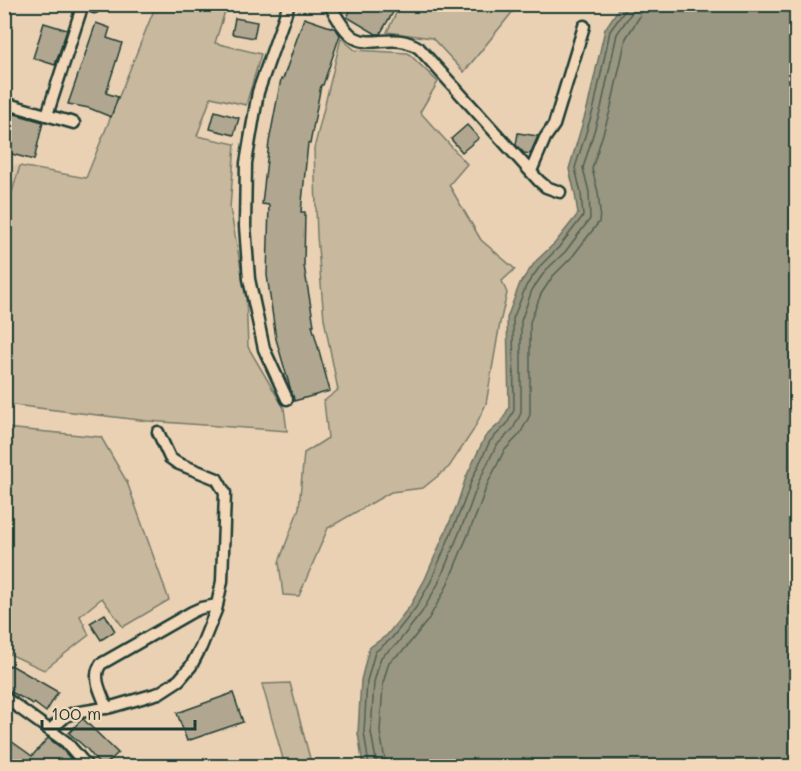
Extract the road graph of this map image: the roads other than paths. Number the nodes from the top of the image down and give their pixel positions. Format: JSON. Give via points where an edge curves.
{"nodes":[{"id":1,"x":289,"y":4,"type":"edge"},
{"id":2,"x":329,"y":4,"type":"edge"},
{"id":3,"x":90,"y":6,"type":"edge"},
{"id":4,"x":584,"y":26,"type":"dead end"},
{"id":5,"x":4,"y":103,"type":"edge"},
{"id":6,"x":47,"y":115,"type":"junction"},
{"id":7,"x":74,"y":123,"type":"dead end"},
{"id":8,"x":531,"y":171,"type":"junction"},
{"id":9,"x":560,"y":192,"type":"dead end"},
{"id":10,"x":287,"y":399,"type":"dead end"},
{"id":11,"x":158,"y":432,"type":"dead end"},
{"id":12,"x":217,"y":606,"type":"junction"},
{"id":13,"x":4,"y":697,"type":"edge"},
{"id":14,"x":107,"y":708,"type":"junction"},
{"id":15,"x":50,"y":730,"type":"junction"},
{"id":16,"x":87,"y":766,"type":"edge"}],
"edges":[{"from":1,"to":10,"type":"street","via":[[258,92],[246,163],[245,226],[249,279],[264,349]]},
{"from":2,"to":8,"type":"street","via":[[356,39],[401,40],[419,48]]},
{"from":3,"to":6,"type":"street"},
{"from":4,"to":8,"type":"street","via":[[554,125]]},
{"from":5,"to":6,"type":"street"},
{"from":6,"to":7,"type":"street"},
{"from":8,"to":9,"type":"street","via":[[546,187]]},
{"from":11,"to":12,"type":"street","via":[[170,458],[217,479],[225,493],[222,581]]},
{"from":12,"to":14,"type":"street","via":[[191,666],[178,680],[159,693]]},
{"from":12,"to":14,"type":"street","via":[[192,612],[101,664],[96,676]]},
{"from":13,"to":15,"type":"street"},
{"from":14,"to":15,"type":"street","via":[[66,716]]},
{"from":15,"to":16,"type":"street"}]}
